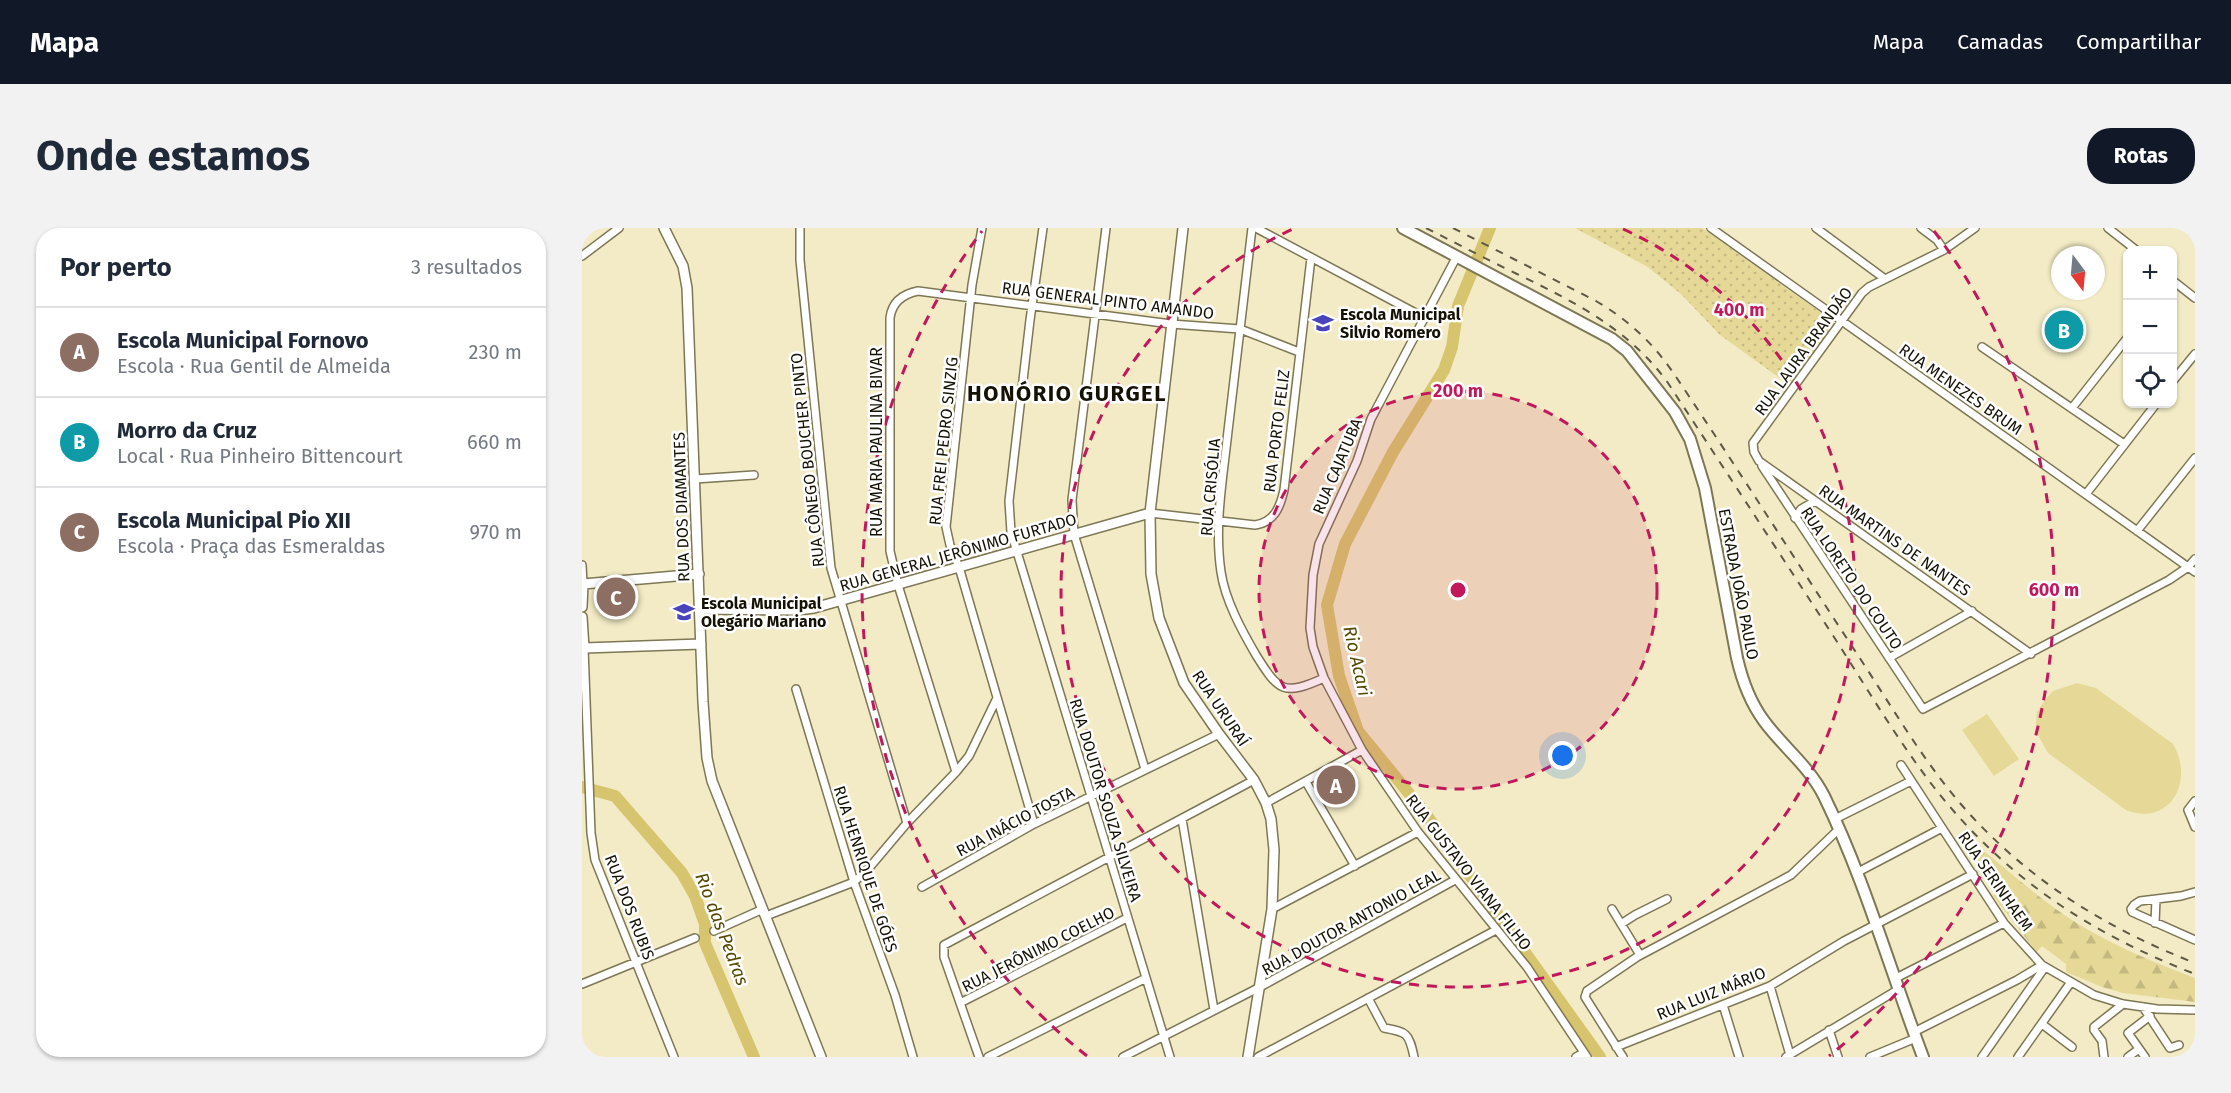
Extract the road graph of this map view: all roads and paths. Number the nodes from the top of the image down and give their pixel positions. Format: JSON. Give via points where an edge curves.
{"nodes":[{"id":1,"x":619,"y":228,"type":"edge"},
{"id":2,"x":664,"y":228,"type":"edge"},
{"id":3,"x":800,"y":228,"type":"edge"},
{"id":4,"x":982,"y":228,"type":"edge"},
{"id":5,"x":1043,"y":228,"type":"edge"},
{"id":6,"x":1106,"y":228,"type":"edge"},
{"id":7,"x":1183,"y":228,"type":"edge"},
{"id":8,"x":1254,"y":228,"type":"edge"},
{"id":9,"x":1403,"y":228,"type":"edge"},
{"id":10,"x":1711,"y":228,"type":"edge"},
{"id":11,"x":1816,"y":228,"type":"edge"},
{"id":12,"x":1922,"y":228,"type":"edge"},
{"id":13,"x":1975,"y":228,"type":"edge"},
{"id":14,"x":2108,"y":228,"type":"edge"},
{"id":15,"x":2131,"y":246,"type":"edge"},
{"id":16,"x":1944,"y":250,"type":"junction"},
{"id":17,"x":582,"y":256,"type":"edge"},
{"id":18,"x":1459,"y":257,"type":"junction"},
{"id":19,"x":1311,"y":258,"type":"junction"},
{"id":20,"x":1885,"y":279,"type":"junction"},
{"id":21,"x":2177,"y":284,"type":"edge"},
{"id":22,"x":911,"y":292,"type":"joint"},
{"id":23,"x":970,"y":297,"type":"junction"},
{"id":24,"x":2195,"y":298,"type":"edge"},
{"id":25,"x":1032,"y":306,"type":"junction"},
{"id":26,"x":1096,"y":314,"type":"junction"},
{"id":27,"x":1425,"y":318,"type":"junction"},
{"id":28,"x":1842,"y":322,"type":"junction"},
{"id":29,"x":1171,"y":324,"type":"junction"},
{"id":30,"x":1240,"y":329,"type":"junction"},
{"id":31,"x":2123,"y":342,"type":"edge"},
{"id":32,"x":1982,"y":347,"type":"dead end"},
{"id":33,"x":1299,"y":352,"type":"junction"},
{"id":34,"x":2195,"y":354,"type":"edge"},
{"id":35,"x":2177,"y":376,"type":"edge"},
{"id":36,"x":2072,"y":408,"type":"junction"},
{"id":37,"x":2153,"y":408,"type":"edge"},
{"id":38,"x":2124,"y":444,"type":"junction"},
{"id":39,"x":2195,"y":458,"type":"edge"},
{"id":40,"x":1759,"y":461,"type":"junction"},
{"id":41,"x":754,"y":475,"type":"dead end"},
{"id":42,"x":694,"y":479,"type":"junction"},
{"id":43,"x":2086,"y":494,"type":"junction"},
{"id":44,"x":1815,"y":501,"type":"junction"},
{"id":45,"x":1150,"y":513,"type":"junction"},
{"id":46,"x":1795,"y":518,"type":"junction"},
{"id":47,"x":1218,"y":521,"type":"junction"},
{"id":48,"x":2137,"y":531,"type":"junction"},
{"id":49,"x":1074,"y":534,"type":"junction"},
{"id":50,"x":1016,"y":551,"type":"junction"},
{"id":51,"x":2195,"y":559,"type":"edge"},
{"id":52,"x":582,"y":565,"type":"edge"},
{"id":53,"x":959,"y":567,"type":"junction"},
{"id":54,"x":2192,"y":570,"type":"edge"},
{"id":55,"x":699,"y":574,"type":"junction"},
{"id":56,"x":583,"y":584,"type":"edge"},
{"id":57,"x":898,"y":585,"type":"junction"},
{"id":58,"x":839,"y":602,"type":"junction"},
{"id":59,"x":582,"y":607,"type":"edge"},
{"id":60,"x":700,"y":609,"type":"junction"},
{"id":61,"x":1972,"y":611,"type":"junction"},
{"id":62,"x":582,"y":617,"type":"edge"},
{"id":63,"x":701,"y":644,"type":"junction"},
{"id":64,"x":584,"y":648,"type":"junction"},
{"id":65,"x":2031,"y":654,"type":"junction"},
{"id":66,"x":1888,"y":658,"type":"junction"},
{"id":67,"x":1324,"y":678,"type":"junction"},
{"id":68,"x":796,"y":689,"type":"dead end"},
{"id":69,"x":997,"y":698,"type":"junction"},
{"id":70,"x":1337,"y":700,"type":"joint"},
{"id":71,"x":1219,"y":734,"type":"junction"},
{"id":72,"x":1362,"y":750,"type":"junction"},
{"id":73,"x":1901,"y":765,"type":"dead end"},
{"id":74,"x":1145,"y":769,"type":"junction"},
{"id":75,"x":956,"y":772,"type":"junction"},
{"id":76,"x":1254,"y":780,"type":"junction"},
{"id":77,"x":1911,"y":781,"type":"junction"},
{"id":78,"x":1306,"y":782,"type":"junction"},
{"id":79,"x":1090,"y":795,"type":"junction"},
{"id":80,"x":2195,"y":801,"type":"edge"},
{"id":81,"x":1266,"y":803,"type":"junction"},
{"id":82,"x":1182,"y":819,"type":"junction"},
{"id":83,"x":907,"y":823,"type":"junction"},
{"id":84,"x":1035,"y":824,"type":"junction"},
{"id":85,"x":1837,"y":824,"type":"junction"},
{"id":86,"x":2195,"y":827,"type":"edge"},
{"id":87,"x":1942,"y":828,"type":"junction"},
{"id":88,"x":1418,"y":832,"type":"junction"},
{"id":89,"x":1108,"y":858,"type":"junction"},
{"id":90,"x":1355,"y":866,"type":"junction"},
{"id":91,"x":1858,"y":872,"type":"junction"},
{"id":92,"x":1973,"y":874,"type":"junction"},
{"id":93,"x":1455,"y":880,"type":"junction"},
{"id":94,"x":854,"y":882,"type":"junction"},
{"id":95,"x":922,"y":887,"type":"dead end"},
{"id":96,"x":2195,"y":892,"type":"edge"},
{"id":97,"x":1667,"y":899,"type":"dead end"},
{"id":98,"x":2156,"y":899,"type":"junction"},
{"id":99,"x":1272,"y":909,"type":"junction"},
{"id":100,"x":1612,"y":909,"type":"dead end"},
{"id":101,"x":764,"y":913,"type":"junction"},
{"id":102,"x":1127,"y":918,"type":"junction"},
{"id":103,"x":2004,"y":922,"type":"junction"},
{"id":104,"x":2155,"y":923,"type":"junction"},
{"id":105,"x":1621,"y":924,"type":"junction"},
{"id":106,"x":1877,"y":925,"type":"junction"},
{"id":107,"x":1496,"y":930,"type":"junction"},
{"id":108,"x":714,"y":931,"type":"dead end"},
{"id":109,"x":695,"y":938,"type":"dead end"},
{"id":110,"x":2195,"y":940,"type":"edge"},
{"id":111,"x":1640,"y":956,"type":"junction"},
{"id":112,"x":635,"y":962,"type":"junction"},
{"id":113,"x":2044,"y":966,"type":"junction"},
{"id":114,"x":1146,"y":978,"type":"junction"},
{"id":115,"x":2017,"y":980,"type":"junction"},
{"id":116,"x":2072,"y":982,"type":"junction"},
{"id":117,"x":582,"y":984,"type":"edge"},
{"id":118,"x":1898,"y":984,"type":"junction"},
{"id":119,"x":1770,"y":986,"type":"junction"},
{"id":120,"x":1260,"y":987,"type":"junction"},
{"id":121,"x":2027,"y":991,"type":"junction"},
{"id":122,"x":1368,"y":998,"type":"junction"},
{"id":123,"x":960,"y":1003,"type":"junction"},
{"id":124,"x":2123,"y":1004,"type":"junction"},
{"id":125,"x":1723,"y":1005,"type":"junction"},
{"id":126,"x":2143,"y":1007,"type":"junction"},
{"id":127,"x":1214,"y":1010,"type":"junction"},
{"id":128,"x":2195,"y":1010,"type":"edge"},
{"id":129,"x":2150,"y":1016,"type":"junction"},
{"id":130,"x":2042,"y":1024,"type":"junction"},
{"id":131,"x":1829,"y":1030,"type":"junction"},
{"id":132,"x":1915,"y":1035,"type":"junction"},
{"id":133,"x":1164,"y":1036,"type":"junction"},
{"id":134,"x":2179,"y":1045,"type":"dead end"},
{"id":135,"x":1616,"y":1047,"type":"junction"},
{"id":136,"x":2072,"y":1047,"type":"dead end"},
{"id":137,"x":2139,"y":1049,"type":"junction"},
{"id":138,"x":2020,"y":1054,"type":"edge"},
{"id":139,"x":1586,"y":1055,"type":"edge"},
{"id":140,"x":1791,"y":1055,"type":"edge"},
{"id":141,"x":674,"y":1057,"type":"edge"},
{"id":142,"x":821,"y":1057,"type":"edge"},
{"id":143,"x":913,"y":1057,"type":"edge"},
{"id":144,"x":979,"y":1057,"type":"edge"},
{"id":145,"x":988,"y":1057,"type":"edge"},
{"id":146,"x":1123,"y":1057,"type":"edge"},
{"id":147,"x":1170,"y":1057,"type":"edge"},
{"id":148,"x":1248,"y":1057,"type":"edge"},
{"id":149,"x":1258,"y":1057,"type":"edge"},
{"id":150,"x":1414,"y":1057,"type":"edge"},
{"id":151,"x":1576,"y":1057,"type":"edge"},
{"id":152,"x":1623,"y":1057,"type":"edge"},
{"id":153,"x":1739,"y":1057,"type":"edge"},
{"id":154,"x":1838,"y":1057,"type":"edge"},
{"id":155,"x":1870,"y":1057,"type":"edge"},
{"id":156,"x":1923,"y":1057,"type":"edge"},
{"id":157,"x":1983,"y":1057,"type":"edge"},
{"id":158,"x":2030,"y":1057,"type":"edge"},
{"id":159,"x":2104,"y":1057,"type":"edge"},
{"id":160,"x":2128,"y":1057,"type":"edge"},
{"id":161,"x":2145,"y":1057,"type":"edge"}],
"edges":[{"from":1,"to":17,"type":"street"},
{"from":2,"to":42,"type":"street","name":"RUA DOS DIAMANTES","via":[[686,276]]},
{"from":3,"to":58,"type":"street","name":"RUA CÔNEGO BOUCHER PINTO","via":[[828,553]]},
{"from":4,"to":23,"type":"street","name":"RUA FREI PEDRO SINZIG"},
{"from":5,"to":25,"type":"street","name":"RUA DOUTOR SOUZA SILVEIRA"},
{"from":6,"to":26,"type":"street"},
{"from":7,"to":29,"type":"street","name":"RUA URURAÍ"},
{"from":8,"to":19,"type":"street"},
{"from":8,"to":30,"type":"street","name":"RUA CRISÓLIA"},
{"from":9,"to":18,"type":"main road","name":"ESTRADA JOÃO PAULO"},
{"from":10,"to":28,"type":"street","name":"RUA MENEZES BRUM"},
{"from":11,"to":20,"type":"street"},
{"from":12,"to":16,"type":"street"},
{"from":13,"to":16,"type":"street","name":"RUA LAURA BRANDÃO"},
{"from":14,"to":15,"type":"street"},
{"from":16,"to":20,"type":"street","name":"RUA LAURA BRANDÃO"},
{"from":18,"to":27,"type":"street","name":"RUA CAJATUBA"},
{"from":18,"to":85,"type":"main road","name":"ESTRADA JOÃO PAULO","via":[[1612,339],[1638,364],[1684,427],[1701,472],[1746,688],[1763,720],[1813,778]]},
{"from":19,"to":27,"type":"street"},
{"from":19,"to":33,"type":"street","name":"RUA PORTO FELIZ"},
{"from":20,"to":28,"type":"street","name":"RUA LAURA BRANDÃO","via":[[1862,292]]},
{"from":21,"to":24,"type":"street"},
{"from":22,"to":23,"type":"street","name":"RUA GENERAL PINTO AMANDO"},
{"from":22,"to":57,"type":"street","name":"RUA MARIA PAULINA BIVAR","via":[[894,305],[890,318],[889,540]]},
{"from":23,"to":25,"type":"street","name":"RUA GENERAL PINTO AMANDO"},
{"from":23,"to":53,"type":"street","name":"RUA FREI PEDRO SINZIG","via":[[946,519]]},
{"from":25,"to":26,"type":"street","name":"RUA GENERAL PINTO AMANDO"},
{"from":25,"to":50,"type":"street","name":"RUA DOUTOR SOUZA SILVEIRA","via":[[1010,501],[1009,519]]},
{"from":26,"to":29,"type":"street","name":"RUA GENERAL PINTO AMANDO"},
{"from":26,"to":49,"type":"street","via":[[1072,500]]},
{"from":27,"to":67,"type":"street","name":"RUA CAJATUBA","via":[[1371,419],[1357,461],[1319,544],[1310,628]]},
{"from":28,"to":40,"type":"street","name":"RUA LAURA BRANDÃO","via":[[1752,443]]},
{"from":28,"to":43,"type":"street","name":"RUA MENEZES BRUM"},
{"from":29,"to":30,"type":"street","name":"RUA GENERAL PINTO AMANDO"},
{"from":29,"to":45,"type":"street","name":"RUA URURAÍ"},
{"from":30,"to":33,"type":"street","name":"RUA GENERAL PINTO AMANDO"},
{"from":30,"to":47,"type":"street","name":"RUA CRISÓLIA"},
{"from":31,"to":36,"type":"street"},
{"from":32,"to":36,"type":"street"},
{"from":33,"to":47,"type":"street","name":"RUA PORTO FELIZ","via":[[1284,490],[1276,512],[1262,524]]},
{"from":34,"to":35,"type":"street"},
{"from":36,"to":38,"type":"street"},
{"from":37,"to":38,"type":"street"},
{"from":38,"to":43,"type":"street"},
{"from":39,"to":48,"type":"street"},
{"from":40,"to":44,"type":"street","name":"RUA MARTINS DE NANTES"},
{"from":40,"to":46,"type":"street","name":"RUA LORETO DO COUTO"},
{"from":41,"to":42,"type":"street"},
{"from":42,"to":55,"type":"street","name":"RUA DOS DIAMANTES"},
{"from":43,"to":48,"type":"street","name":"RUA MENEZES BRUM"},
{"from":44,"to":46,"type":"street","via":[[1800,509]]},
{"from":44,"to":61,"type":"street","name":"RUA MARTINS DE NANTES"},
{"from":45,"to":47,"type":"street","name":"RUA PORTO FELIZ"},
{"from":45,"to":49,"type":"street","name":"RUA GENERAL JERÔNIMO FURTADO"},
{"from":45,"to":71,"type":"street","name":"RUA URURAÍ","via":[[1151,574],[1159,618],[1184,683]]},
{"from":46,"to":66,"type":"street","name":"RUA LORETO DO COUTO"},
{"from":47,"to":67,"type":"street","name":"RUA CRISÓLIA","via":[[1222,579],[1240,624],[1273,681],[1285,689],[1302,688]]},
{"from":48,"to":54,"type":"street","name":"RUA MENEZES BRUM"},
{"from":49,"to":50,"type":"street","name":"RUA GENERAL JERÔNIMO FURTADO"},
{"from":49,"to":74,"type":"street"},
{"from":50,"to":53,"type":"street","name":"RUA GENERAL JERÔNIMO FURTADO"},
{"from":50,"to":79,"type":"street","name":"RUA DOUTOR SOUZA SILVEIRA"},
{"from":51,"to":54,"type":"street"},
{"from":52,"to":56,"type":"street"},
{"from":53,"to":57,"type":"street","name":"RUA GENERAL JERÔNIMO FURTADO"},
{"from":53,"to":69,"type":"street","name":"RUA FREI PEDRO SINZIG"},
{"from":54,"to":65,"type":"street"},
{"from":55,"to":56,"type":"street"},
{"from":55,"to":60,"type":"street","name":"RUA DOS DIAMANTES"},
{"from":56,"to":59,"type":"street"},
{"from":57,"to":58,"type":"street","name":"RUA GENERAL JERÔNIMO FURTADO"},
{"from":57,"to":75,"type":"street","name":"RUA MARIA PAULINA BIVAR"},
{"from":58,"to":60,"type":"street","name":"RUA GENERAL JERÔNIMO FURTADO","via":[[798,610]]},
{"from":58,"to":83,"type":"street","name":"RUA CÔNEGO BOUCHER PINTO"},
{"from":60,"to":63,"type":"street","name":"RUA DOS DIAMANTES"},
{"from":61,"to":65,"type":"street","name":"RUA MARTINS DE NANTES"},
{"from":61,"to":66,"type":"street"},
{"from":62,"to":64,"type":"street","name":"RUA DOS RUBIS"},
{"from":63,"to":64,"type":"street"},
{"from":63,"to":101,"type":"street","name":"RUA DOS DIAMANTES","via":[[708,768]]},
{"from":64,"to":112,"type":"street","name":"RUA DOS RUBIS","via":[[592,846]]},
{"from":65,"to":66,"type":"street","name":"RUA LORETO DO COUTO","via":[[1923,709]]},
{"from":67,"to":70,"type":"street","name":"RUA CAJATUBA"},
{"from":68,"to":94,"type":"street","name":"RUA HENRIQUE DE GÓES"},
{"from":69,"to":75,"type":"street","via":[[969,756]]},
{"from":69,"to":84,"type":"street","name":"RUA FREI PEDRO SINZIG"},
{"from":70,"to":72,"type":"street","name":"RUA GUSTAVO VIANA FILHO"},
{"from":71,"to":74,"type":"street","name":"RUA INÁCIO TOSTA"},
{"from":71,"to":76,"type":"street","name":"RUA URURAÍ"},
{"from":72,"to":78,"type":"street"},
{"from":72,"to":88,"type":"street","name":"RUA GUSTAVO VIANA FILHO"},
{"from":73,"to":77,"type":"street","name":"RUA SERINHAEM"},
{"from":74,"to":79,"type":"street","name":"RUA INÁCIO TOSTA"},
{"from":75,"to":83,"type":"street"},
{"from":76,"to":81,"type":"street","name":"RUA URURAÍ"},
{"from":76,"to":82,"type":"street"},
{"from":77,"to":85,"type":"street"},
{"from":77,"to":87,"type":"street","name":"RUA SERINHAEM"},
{"from":78,"to":81,"type":"street"},
{"from":78,"to":90,"type":"street"},
{"from":79,"to":84,"type":"street","name":"RUA INÁCIO TOSTA"},
{"from":79,"to":89,"type":"street","name":"RUA DOUTOR SOUZA SILVEIRA"},
{"from":80,"to":86,"type":"street","via":[[2189,808]]},
{"from":81,"to":99,"type":"street","name":"RUA URURAÍ","via":[[1273,834]]},
{"from":82,"to":89,"type":"street"},
{"from":82,"to":127,"type":"street"},
{"from":83,"to":94,"type":"street"},
{"from":84,"to":95,"type":"street","name":"RUA INÁCIO TOSTA"},
{"from":85,"to":91,"type":"main road","name":"ESTRADA JOÃO PAULO"},
{"from":85,"to":111,"type":"street","via":[[1791,875]]},
{"from":87,"to":91,"type":"street"},
{"from":87,"to":92,"type":"street","name":"RUA SERINHAEM"},
{"from":88,"to":90,"type":"street"},
{"from":88,"to":93,"type":"street","name":"RUA GUSTAVO VIANA FILHO"},
{"from":89,"to":102,"type":"street","name":"RUA DOUTOR SOUZA SILVEIRA"},
{"from":89,"to":123,"type":"street","via":[[944,945],[943,954]]},
{"from":90,"to":99,"type":"street"},
{"from":91,"to":106,"type":"main road","name":"ESTRADA JOÃO PAULO"},
{"from":92,"to":103,"type":"street","name":"RUA SERINHAEM"},
{"from":92,"to":106,"type":"street","name":"RUA LUIZ MÁRIO"},
{"from":93,"to":107,"type":"street","name":"RUA GUSTAVO VIANA FILHO"},
{"from":93,"to":120,"type":"street","name":"RUA DOUTOR ANTONIO LEAL"},
{"from":94,"to":101,"type":"street"},
{"from":94,"to":143,"type":"street","name":"RUA HENRIQUE DE GÓES"},
{"from":96,"to":98,"type":"street"},
{"from":97,"to":105,"type":"street"},
{"from":98,"to":104,"type":"street"},
{"from":98,"to":104,"type":"street","via":[[2140,901],[2131,908]]},
{"from":99,"to":120,"type":"street","name":"RUA URURAÍ"},
{"from":100,"to":105,"type":"street"},
{"from":101,"to":108,"type":"street"},
{"from":101,"to":142,"type":"street","name":"RUA DOS DIAMANTES"},
{"from":102,"to":114,"type":"street","name":"RUA DOUTOR SOUZA SILVEIRA"},
{"from":102,"to":123,"type":"street","name":"RUA JERÔNIMO COELHO"},
{"from":103,"to":113,"type":"street","name":"RUA SERINHAEM"},
{"from":103,"to":118,"type":"street"},
{"from":104,"to":110,"type":"street"},
{"from":105,"to":111,"type":"street"},
{"from":106,"to":118,"type":"main road","name":"ESTRADA JOÃO PAULO"},
{"from":106,"to":119,"type":"street","name":"RUA LUIZ MÁRIO"},
{"from":107,"to":122,"type":"street"},
{"from":107,"to":139,"type":"street","name":"RUA GUSTAVO VIANA FILHO","via":[[1527,967]]},
{"from":109,"to":112,"type":"street"},
{"from":111,"to":135,"type":"street","via":[[1587,991],[1586,997]]},
{"from":112,"to":117,"type":"street"},
{"from":112,"to":141,"type":"street","name":"RUA DOS RUBIS"},
{"from":113,"to":115,"type":"street"},
{"from":113,"to":116,"type":"street","name":"RUA SERINHAEM"},
{"from":113,"to":121,"type":"street"},
{"from":114,"to":133,"type":"street","name":"RUA DOUTOR SOUZA SILVEIRA"},
{"from":114,"to":145,"type":"street"},
{"from":115,"to":121,"type":"street"},
{"from":115,"to":132,"type":"street"},
{"from":116,"to":124,"type":"street","name":"RUA SERINHAEM","via":[[2094,995]]},
{"from":116,"to":130,"type":"street"},
{"from":118,"to":131,"type":"street"},
{"from":118,"to":132,"type":"main road","name":"ESTRADA JOÃO PAULO"},
{"from":119,"to":125,"type":"street","name":"RUA LUIZ MÁRIO"},
{"from":119,"to":140,"type":"street"},
{"from":120,"to":127,"type":"street","name":"RUA DOUTOR ANTONIO LEAL"},
{"from":120,"to":148,"type":"street","name":"RUA URURAÍ"},
{"from":121,"to":157,"type":"street"},
{"from":122,"to":149,"type":"street"},
{"from":122,"to":150,"type":"street","via":[[1384,1028],[1400,1030],[1407,1036]]},
{"from":123,"to":144,"type":"street"},
{"from":124,"to":126,"type":"street","name":"RUA SERINHAEM"},
{"from":124,"to":159,"type":"street","via":[[2094,1027],[2102,1041]]},
{"from":125,"to":135,"type":"street","name":"RUA LUIZ MÁRIO"},
{"from":125,"to":153,"type":"street"},
{"from":126,"to":128,"type":"street","name":"RUA SERINHAEM"},
{"from":126,"to":129,"type":"street"},
{"from":127,"to":133,"type":"street","name":"RUA DOUTOR ANTONIO LEAL"},
{"from":129,"to":134,"type":"street","via":[[2170,1048]]},
{"from":129,"to":137,"type":"street","via":[[2128,1033]]},
{"from":130,"to":136,"type":"street"},
{"from":130,"to":138,"type":"street"},
{"from":131,"to":140,"type":"street"},
{"from":131,"to":154,"type":"street"},
{"from":132,"to":155,"type":"street"},
{"from":132,"to":156,"type":"main road","name":"ESTRADA JOÃO PAULO"},
{"from":133,"to":146,"type":"street","name":"RUA DOUTOR ANTONIO LEAL"},
{"from":133,"to":147,"type":"street","name":"RUA DOUTOR SOUZA SILVEIRA"},
{"from":135,"to":152,"type":"street"},
{"from":137,"to":160,"type":"street"},
{"from":137,"to":161,"type":"street"},
{"from":138,"to":158,"type":"street"},
{"from":139,"to":151,"type":"street"}]}
